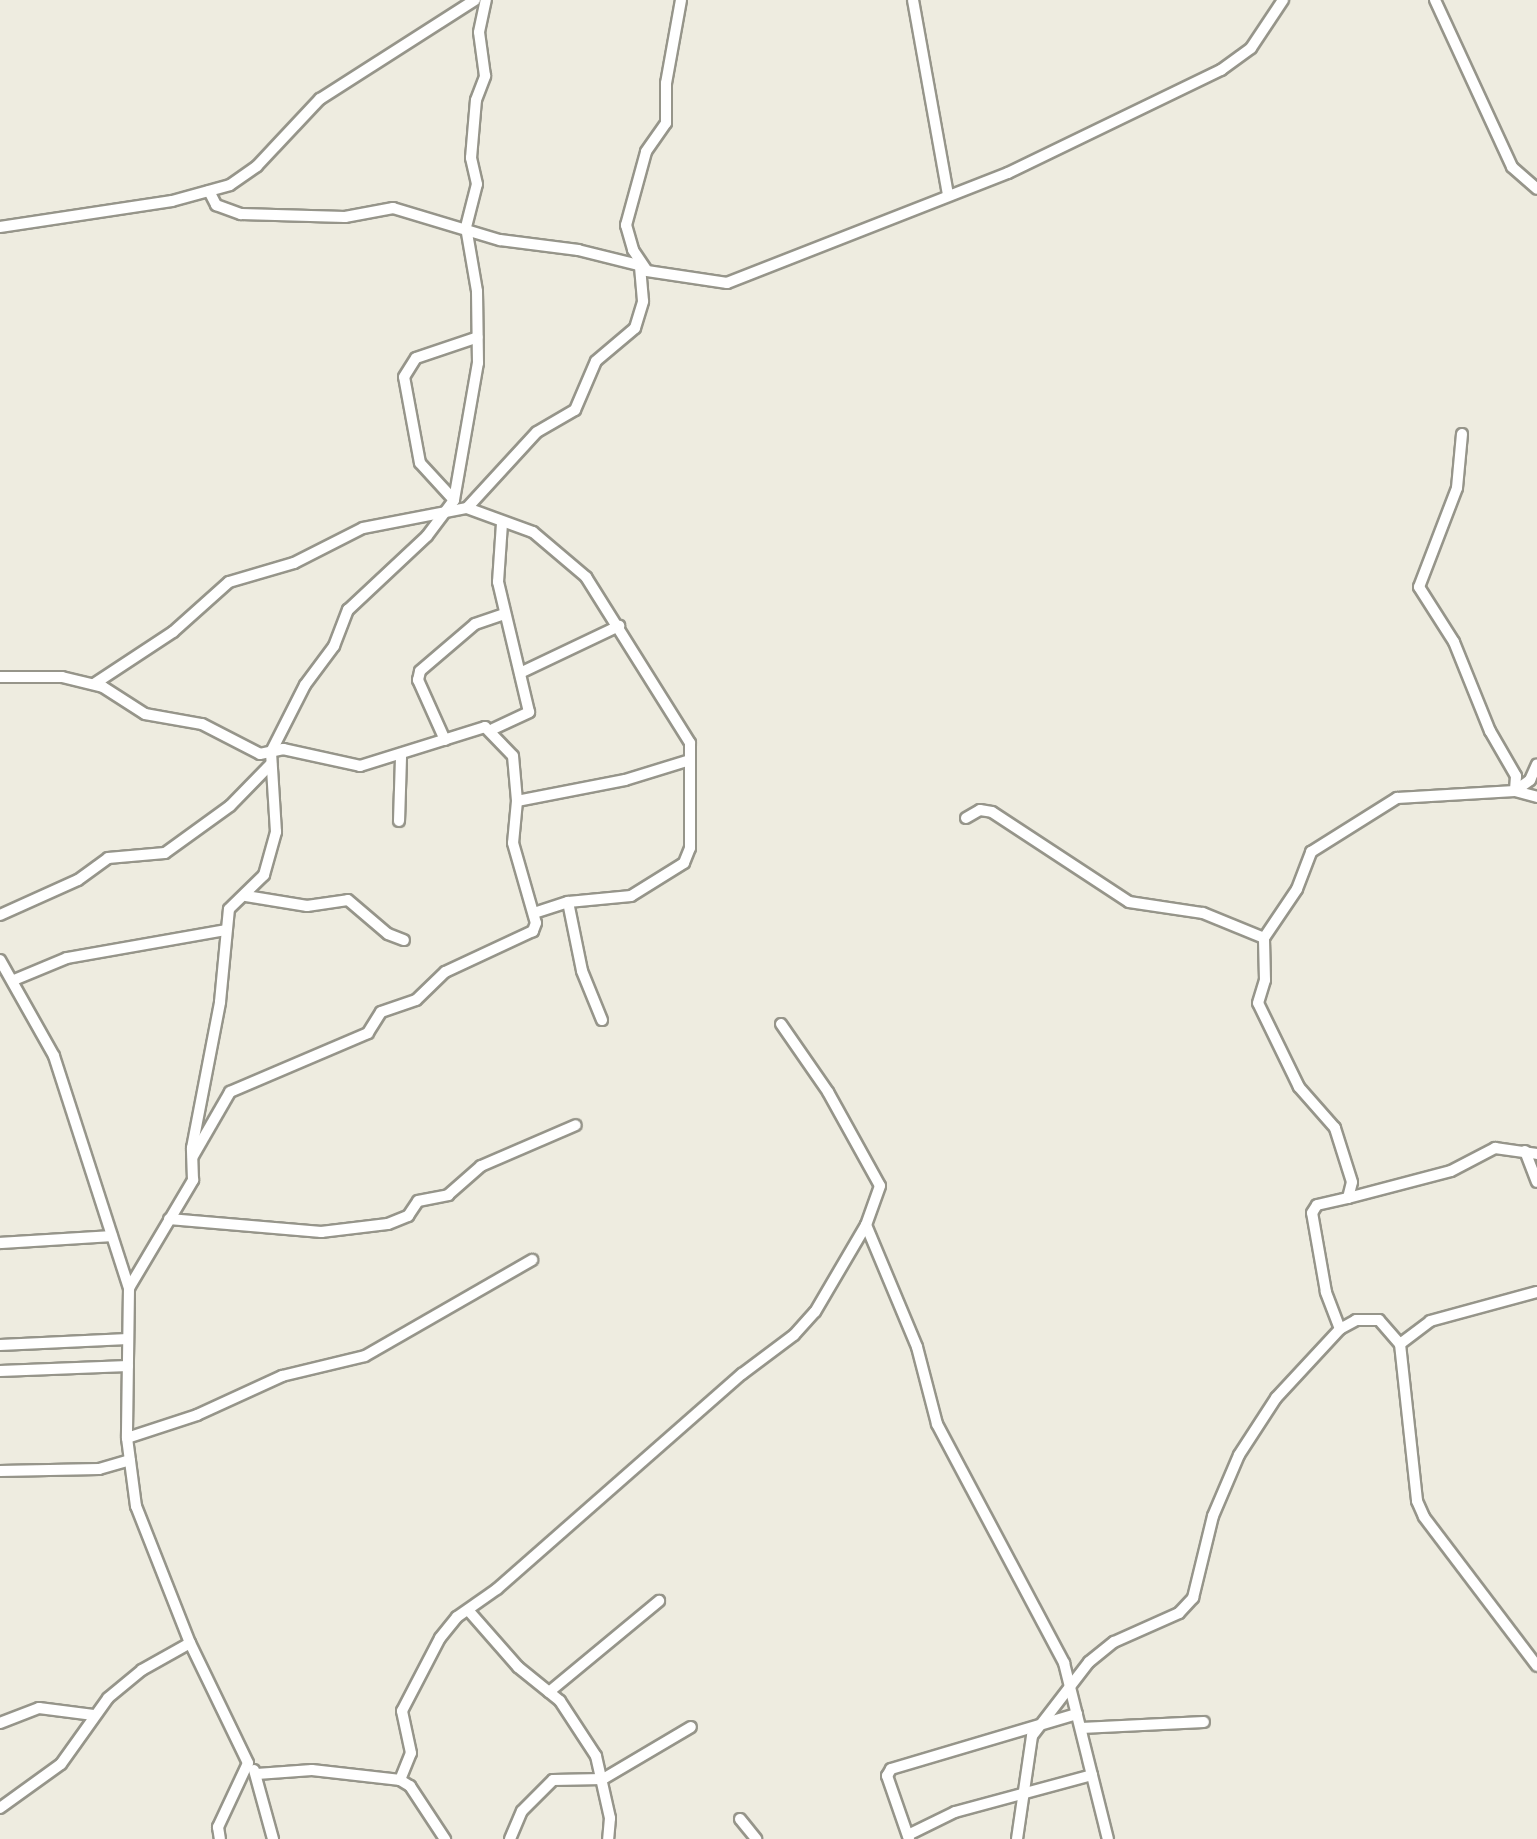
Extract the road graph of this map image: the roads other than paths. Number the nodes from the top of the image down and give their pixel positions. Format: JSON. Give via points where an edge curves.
{"nodes":[{"id":1,"x":475,"y":0,"type":"edge"},
{"id":2,"x":486,"y":0,"type":"edge"},
{"id":3,"x":681,"y":0,"type":"edge"},
{"id":4,"x":913,"y":0,"type":"edge"},
{"id":5,"x":1283,"y":0,"type":"edge"},
{"id":6,"x":1435,"y":0,"type":"edge"},
{"id":7,"x":1537,"y":189,"type":"edge"},
{"id":8,"x":209,"y":191,"type":"junction"},
{"id":9,"x":948,"y":195,"type":"junction"},
{"id":10,"x":0,"y":227,"type":"edge"},
{"id":11,"x":466,"y":227,"type":"junction"},
{"id":12,"x":641,"y":267,"type":"junction"},
{"id":13,"x":478,"y":337,"type":"junction"},
{"id":14,"x":1462,"y":434,"type":"dead end"},
{"id":15,"x":459,"y":505,"type":"junction"},
{"id":16,"x":502,"y":523,"type":"junction"},
{"id":17,"x":504,"y":614,"type":"junction"},
{"id":18,"x":619,"y":626,"type":"junction"},
{"id":19,"x":520,"y":673,"type":"junction"},
{"id":20,"x":0,"y":677,"type":"edge"},
{"id":21,"x":94,"y":684,"type":"junction"},
{"id":22,"x":493,"y":729,"type":"junction"},
{"id":23,"x":445,"y":740,"type":"junction"},
{"id":24,"x":271,"y":752,"type":"junction"},
{"id":25,"x":401,"y":757,"type":"junction"},
{"id":26,"x":690,"y":760,"type":"junction"},
{"id":27,"x":271,"y":764,"type":"junction"},
{"id":28,"x":1537,"y":764,"type":"edge"},
{"id":29,"x":1515,"y":791,"type":"junction"},
{"id":30,"x":1537,"y":798,"type":"edge"},
{"id":31,"x":517,"y":801,"type":"junction"},
{"id":32,"x":966,"y":819,"type":"dead end"},
{"id":33,"x":399,"y":821,"type":"dead end"},
{"id":34,"x":246,"y":896,"type":"junction"},
{"id":35,"x":568,"y":902,"type":"junction"},
{"id":36,"x":534,"y":914,"type":"junction"},
{"id":37,"x":0,"y":915,"type":"edge"},
{"id":38,"x":225,"y":930,"type":"junction"},
{"id":39,"x":1264,"y":938,"type":"junction"},
{"id":40,"x":404,"y":940,"type":"dead end"},
{"id":41,"x":1,"y":963,"type":"edge"},
{"id":42,"x":14,"y":980,"type":"junction"},
{"id":43,"x":602,"y":1020,"type":"dead end"},
{"id":44,"x":782,"y":1024,"type":"dead end"},
{"id":45,"x":576,"y":1125,"type":"dead end"},
{"id":46,"x":1525,"y":1151,"type":"junction"},
{"id":47,"x":1537,"y":1154,"type":"edge"},
{"id":48,"x":193,"y":1156,"type":"junction"},
{"id":49,"x":1537,"y":1182,"type":"edge"},
{"id":50,"x":1348,"y":1198,"type":"junction"},
{"id":51,"x":169,"y":1219,"type":"junction"},
{"id":52,"x":866,"y":1224,"type":"junction"},
{"id":53,"x":112,"y":1236,"type":"junction"},
{"id":54,"x":0,"y":1243,"type":"edge"},
{"id":55,"x":532,"y":1260,"type":"dead end"},
{"id":56,"x":129,"y":1288,"type":"junction"},
{"id":57,"x":1537,"y":1292,"type":"edge"},
{"id":58,"x":1387,"y":1327,"type":"junction"},
{"id":59,"x":1340,"y":1329,"type":"junction"},
{"id":60,"x":1413,"y":1330,"type":"junction"},
{"id":61,"x":128,"y":1339,"type":"junction"},
{"id":62,"x":1400,"y":1344,"type":"junction"},
{"id":63,"x":0,"y":1345,"type":"edge"},
{"id":64,"x":128,"y":1366,"type":"junction"},
{"id":65,"x":0,"y":1371,"type":"edge"},
{"id":66,"x":127,"y":1438,"type":"junction"},
{"id":67,"x":130,"y":1460,"type":"junction"},
{"id":68,"x":0,"y":1471,"type":"edge"},
{"id":69,"x":659,"y":1601,"type":"dead end"},
{"id":70,"x":468,"y":1610,"type":"junction"},
{"id":71,"x":190,"y":1643,"type":"junction"},
{"id":72,"x":1537,"y":1666,"type":"edge"},
{"id":73,"x":1070,"y":1684,"type":"junction"},
{"id":74,"x":549,"y":1692,"type":"junction"},
{"id":75,"x":1077,"y":1714,"type":"junction"},
{"id":76,"x":94,"y":1715,"type":"junction"},
{"id":77,"x":1204,"y":1722,"type":"dead end"},
{"id":78,"x":0,"y":1723,"type":"edge"},
{"id":79,"x":1042,"y":1723,"type":"junction"},
{"id":80,"x":691,"y":1727,"type":"dead end"},
{"id":81,"x":1081,"y":1728,"type":"junction"},
{"id":82,"x":248,"y":1762,"type":"junction"},
{"id":83,"x":257,"y":1774,"type":"junction"},
{"id":84,"x":1092,"y":1775,"type":"junction"},
{"id":85,"x":603,"y":1779,"type":"junction"},
{"id":86,"x":400,"y":1780,"type":"junction"},
{"id":87,"x":1022,"y":1791,"type":"junction"},
{"id":88,"x":0,"y":1808,"type":"edge"},
{"id":89,"x":740,"y":1819,"type":"dead end"},
{"id":90,"x":908,"y":1837,"type":"edge"},
{"id":91,"x":220,"y":1839,"type":"edge"},
{"id":92,"x":273,"y":1839,"type":"edge"},
{"id":93,"x":445,"y":1839,"type":"edge"},
{"id":94,"x":510,"y":1839,"type":"edge"},
{"id":95,"x":608,"y":1839,"type":"edge"},
{"id":96,"x":756,"y":1839,"type":"edge"},
{"id":97,"x":1017,"y":1839,"type":"edge"},
{"id":98,"x":1108,"y":1839,"type":"edge"}],
"edges":[{"from":1,"to":8,"type":"street","via":[[320,99],[257,166],[230,185]]},
{"from":2,"to":11,"type":"street","via":[[479,33],[485,76],[476,100],[471,158],[477,184]]},
{"from":3,"to":12,"type":"street","via":[[666,83],[666,123],[646,152],[625,219]]},
{"from":4,"to":9,"type":"street"},
{"from":5,"to":9,"type":"street","via":[[1251,48],[1221,70],[1008,173]]},
{"from":6,"to":7,"type":"street","via":[[1512,167]]},
{"from":8,"to":10,"type":"street"},
{"from":8,"to":11,"type":"street","via":[[216,206],[241,214],[345,217],[393,208]]},
{"from":9,"to":12,"type":"street","via":[[740,281],[708,281]]},
{"from":11,"to":12,"type":"street","via":[[500,240],[578,250]]},
{"from":11,"to":13,"type":"street"},
{"from":12,"to":15,"type":"street","via":[[644,287],[638,323],[596,361],[578,406],[537,432],[499,477]]},
{"from":13,"to":15,"type":"street"},
{"from":13,"to":15,"type":"street","via":[[416,358],[404,377],[420,463]]},
{"from":14,"to":29,"type":"street","via":[[1457,488],[1419,587],[1454,642],[1490,731],[1516,776]]},
{"from":15,"to":16,"type":"street"},
{"from":15,"to":21,"type":"street","via":[[363,528],[294,563],[229,582],[173,632]]},
{"from":15,"to":24,"type":"street","via":[[348,610],[334,646],[305,685]]},
{"from":16,"to":17,"type":"street","via":[[498,582]]},
{"from":16,"to":18,"type":"street","via":[[551,544],[586,577]]},
{"from":17,"to":19,"type":"street"},
{"from":17,"to":23,"type":"street","via":[[475,624],[420,671],[418,680]]},
{"from":18,"to":19,"type":"street"},
{"from":18,"to":26,"type":"street","via":[[690,743]]},
{"from":19,"to":22,"type":"street","via":[[529,712]]},
{"from":20,"to":21,"type":"street","via":[[27,674]]},
{"from":21,"to":24,"type":"street","via":[[145,714],[202,724],[250,752]]},
{"from":22,"to":23,"type":"street"},
{"from":22,"to":31,"type":"street","via":[[513,756]]},
{"from":23,"to":25,"type":"street"},
{"from":24,"to":25,"type":"street","via":[[283,749],[360,766]]},
{"from":24,"to":27,"type":"street"},
{"from":25,"to":33,"type":"street"},
{"from":26,"to":31,"type":"street","via":[[625,780]]},
{"from":26,"to":35,"type":"street","via":[[690,848],[684,863],[631,896]]},
{"from":27,"to":34,"type":"street","via":[[276,832],[264,875]]},
{"from":27,"to":37,"type":"street","via":[[230,806],[165,854],[108,858],[78,880]]},
{"from":28,"to":29,"type":"street","via":[[1530,780]]},
{"from":29,"to":30,"type":"street"},
{"from":29,"to":39,"type":"street","via":[[1397,798],[1347,825],[1311,852],[1297,889]]},
{"from":31,"to":36,"type":"street","via":[[513,843]]},
{"from":32,"to":39,"type":"street","via":[[980,810],[992,812],[1129,902],[1203,913]]},
{"from":34,"to":38,"type":"street","via":[[232,903]]},
{"from":34,"to":40,"type":"street","via":[[307,906],[348,900],[388,934]]},
{"from":35,"to":36,"type":"street"},
{"from":35,"to":43,"type":"street","via":[[582,971]]},
{"from":36,"to":48,"type":"street","via":[[537,923],[521,940],[445,972],[416,1000],[381,1012],[368,1033],[230,1092]]},
{"from":38,"to":42,"type":"street","via":[[67,958]]},
{"from":38,"to":48,"type":"street","via":[[220,1002]]},
{"from":39,"to":50,"type":"street","via":[[1265,980],[1257,1003],[1299,1087],[1346,1149],[1352,1182]]},
{"from":41,"to":42,"type":"street"},
{"from":42,"to":53,"type":"street","via":[[54,1056]]},
{"from":44,"to":52,"type":"street","via":[[828,1092],[880,1186]]},
{"from":45,"to":51,"type":"street","via":[[481,1166],[448,1195],[418,1201],[408,1216],[388,1224],[321,1232]]},
{"from":46,"to":47,"type":"street"},
{"from":46,"to":49,"type":"street"},
{"from":46,"to":50,"type":"street","via":[[1495,1148],[1451,1172]]},
{"from":48,"to":51,"type":"street","via":[[193,1180]]},
{"from":50,"to":59,"type":"street","via":[[1317,1205],[1312,1213],[1326,1292]]},
{"from":51,"to":56,"type":"street"},
{"from":52,"to":70,"type":"street","via":[[815,1312],[794,1335]]},
{"from":52,"to":73,"type":"street","via":[[917,1347],[937,1424],[1056,1644]]},
{"from":53,"to":54,"type":"street"},
{"from":53,"to":56,"type":"street"},
{"from":55,"to":66,"type":"street","via":[[365,1356],[282,1376],[197,1415]]},
{"from":56,"to":61,"type":"street"},
{"from":57,"to":60,"type":"street","via":[[1452,1313]]},
{"from":58,"to":59,"type":"street","via":[[1366,1318]]},
{"from":58,"to":60,"type":"street"},
{"from":58,"to":62,"type":"street"},
{"from":59,"to":73,"type":"street","via":[[1275,1398],[1239,1455],[1213,1516],[1193,1598],[1169,1618],[1114,1642]]},
{"from":60,"to":62,"type":"street"},
{"from":61,"to":63,"type":"street"},
{"from":61,"to":64,"type":"street"},
{"from":62,"to":72,"type":"street","via":[[1417,1501]]},
{"from":64,"to":65,"type":"street"},
{"from":64,"to":66,"type":"street"},
{"from":66,"to":67,"type":"street"},
{"from":67,"to":68,"type":"street","via":[[99,1469]]},
{"from":67,"to":71,"type":"street","via":[[136,1506]]},
{"from":69,"to":74,"type":"street"},
{"from":70,"to":74,"type":"street"},
{"from":70,"to":86,"type":"street","via":[[440,1638],[402,1711],[411,1753]]},
{"from":71,"to":76,"type":"street","via":[[142,1670]]},
{"from":71,"to":82,"type":"street"},
{"from":73,"to":75,"type":"street"},
{"from":73,"to":79,"type":"street"},
{"from":74,"to":85,"type":"street","via":[[596,1756]]},
{"from":75,"to":79,"type":"street"},
{"from":75,"to":81,"type":"street"},
{"from":76,"to":78,"type":"street","via":[[39,1708]]},
{"from":76,"to":88,"type":"street","via":[[61,1764]]},
{"from":77,"to":81,"type":"street"},
{"from":79,"to":87,"type":"street","via":[[1032,1736]]},
{"from":79,"to":90,"type":"street","via":[[891,1769],[887,1776]]},
{"from":80,"to":85,"type":"street"},
{"from":81,"to":84,"type":"street"},
{"from":82,"to":83,"type":"street"},
{"from":82,"to":91,"type":"street","via":[[218,1827]]},
{"from":83,"to":86,"type":"street","via":[[312,1770]]},
{"from":83,"to":92,"type":"street"},
{"from":84,"to":87,"type":"street"},
{"from":84,"to":98,"type":"street"},
{"from":85,"to":94,"type":"street","via":[[553,1780],[522,1812]]},
{"from":85,"to":95,"type":"street"},
{"from":86,"to":93,"type":"street","via":[[410,1786]]},
{"from":87,"to":90,"type":"street","via":[[955,1812]]},
{"from":87,"to":97,"type":"street"},
{"from":89,"to":96,"type":"street"}]}
